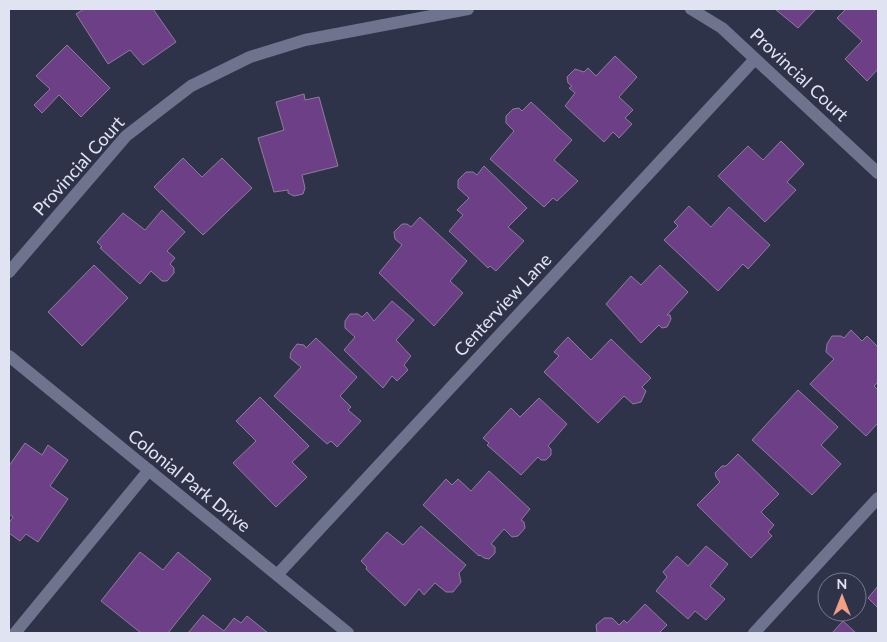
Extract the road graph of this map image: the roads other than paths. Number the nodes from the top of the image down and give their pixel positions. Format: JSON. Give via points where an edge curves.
{"nodes":[{"id":1,"x":462,"y":9,"type":"edge"},
{"id":2,"x":691,"y":9,"type":"edge"},
{"id":3,"x":755,"y":59,"type":"junction"},
{"id":4,"x":878,"y":173,"type":"edge"},
{"id":5,"x":9,"y":272,"type":"edge"},
{"id":6,"x":9,"y":356,"type":"edge"},
{"id":7,"x":149,"y":470,"type":"junction"},
{"id":8,"x":878,"y":498,"type":"edge"},
{"id":9,"x":277,"y":575,"type":"junction"},
{"id":10,"x":15,"y":633,"type":"edge"},
{"id":11,"x":348,"y":633,"type":"edge"},
{"id":12,"x":754,"y":633,"type":"edge"}],
"edges":[{"from":1,"to":5,"type":"street","name":"Provincial Court","via":[[305,40],[250,57],[191,86],[126,136]]},
{"from":2,"to":3,"type":"street","name":"Provincial Court","via":[[722,28]]},
{"from":3,"to":4,"type":"street","name":"Provincial Court"},
{"from":3,"to":9,"type":"street","name":"Centerview Lane"},
{"from":6,"to":7,"type":"street","name":"Colonial Park Drive"},
{"from":7,"to":9,"type":"street","name":"Colonial Park Drive"},
{"from":7,"to":10,"type":"street"},
{"from":8,"to":12,"type":"street"},
{"from":9,"to":11,"type":"street","name":"Colonial Park Drive"}]}
